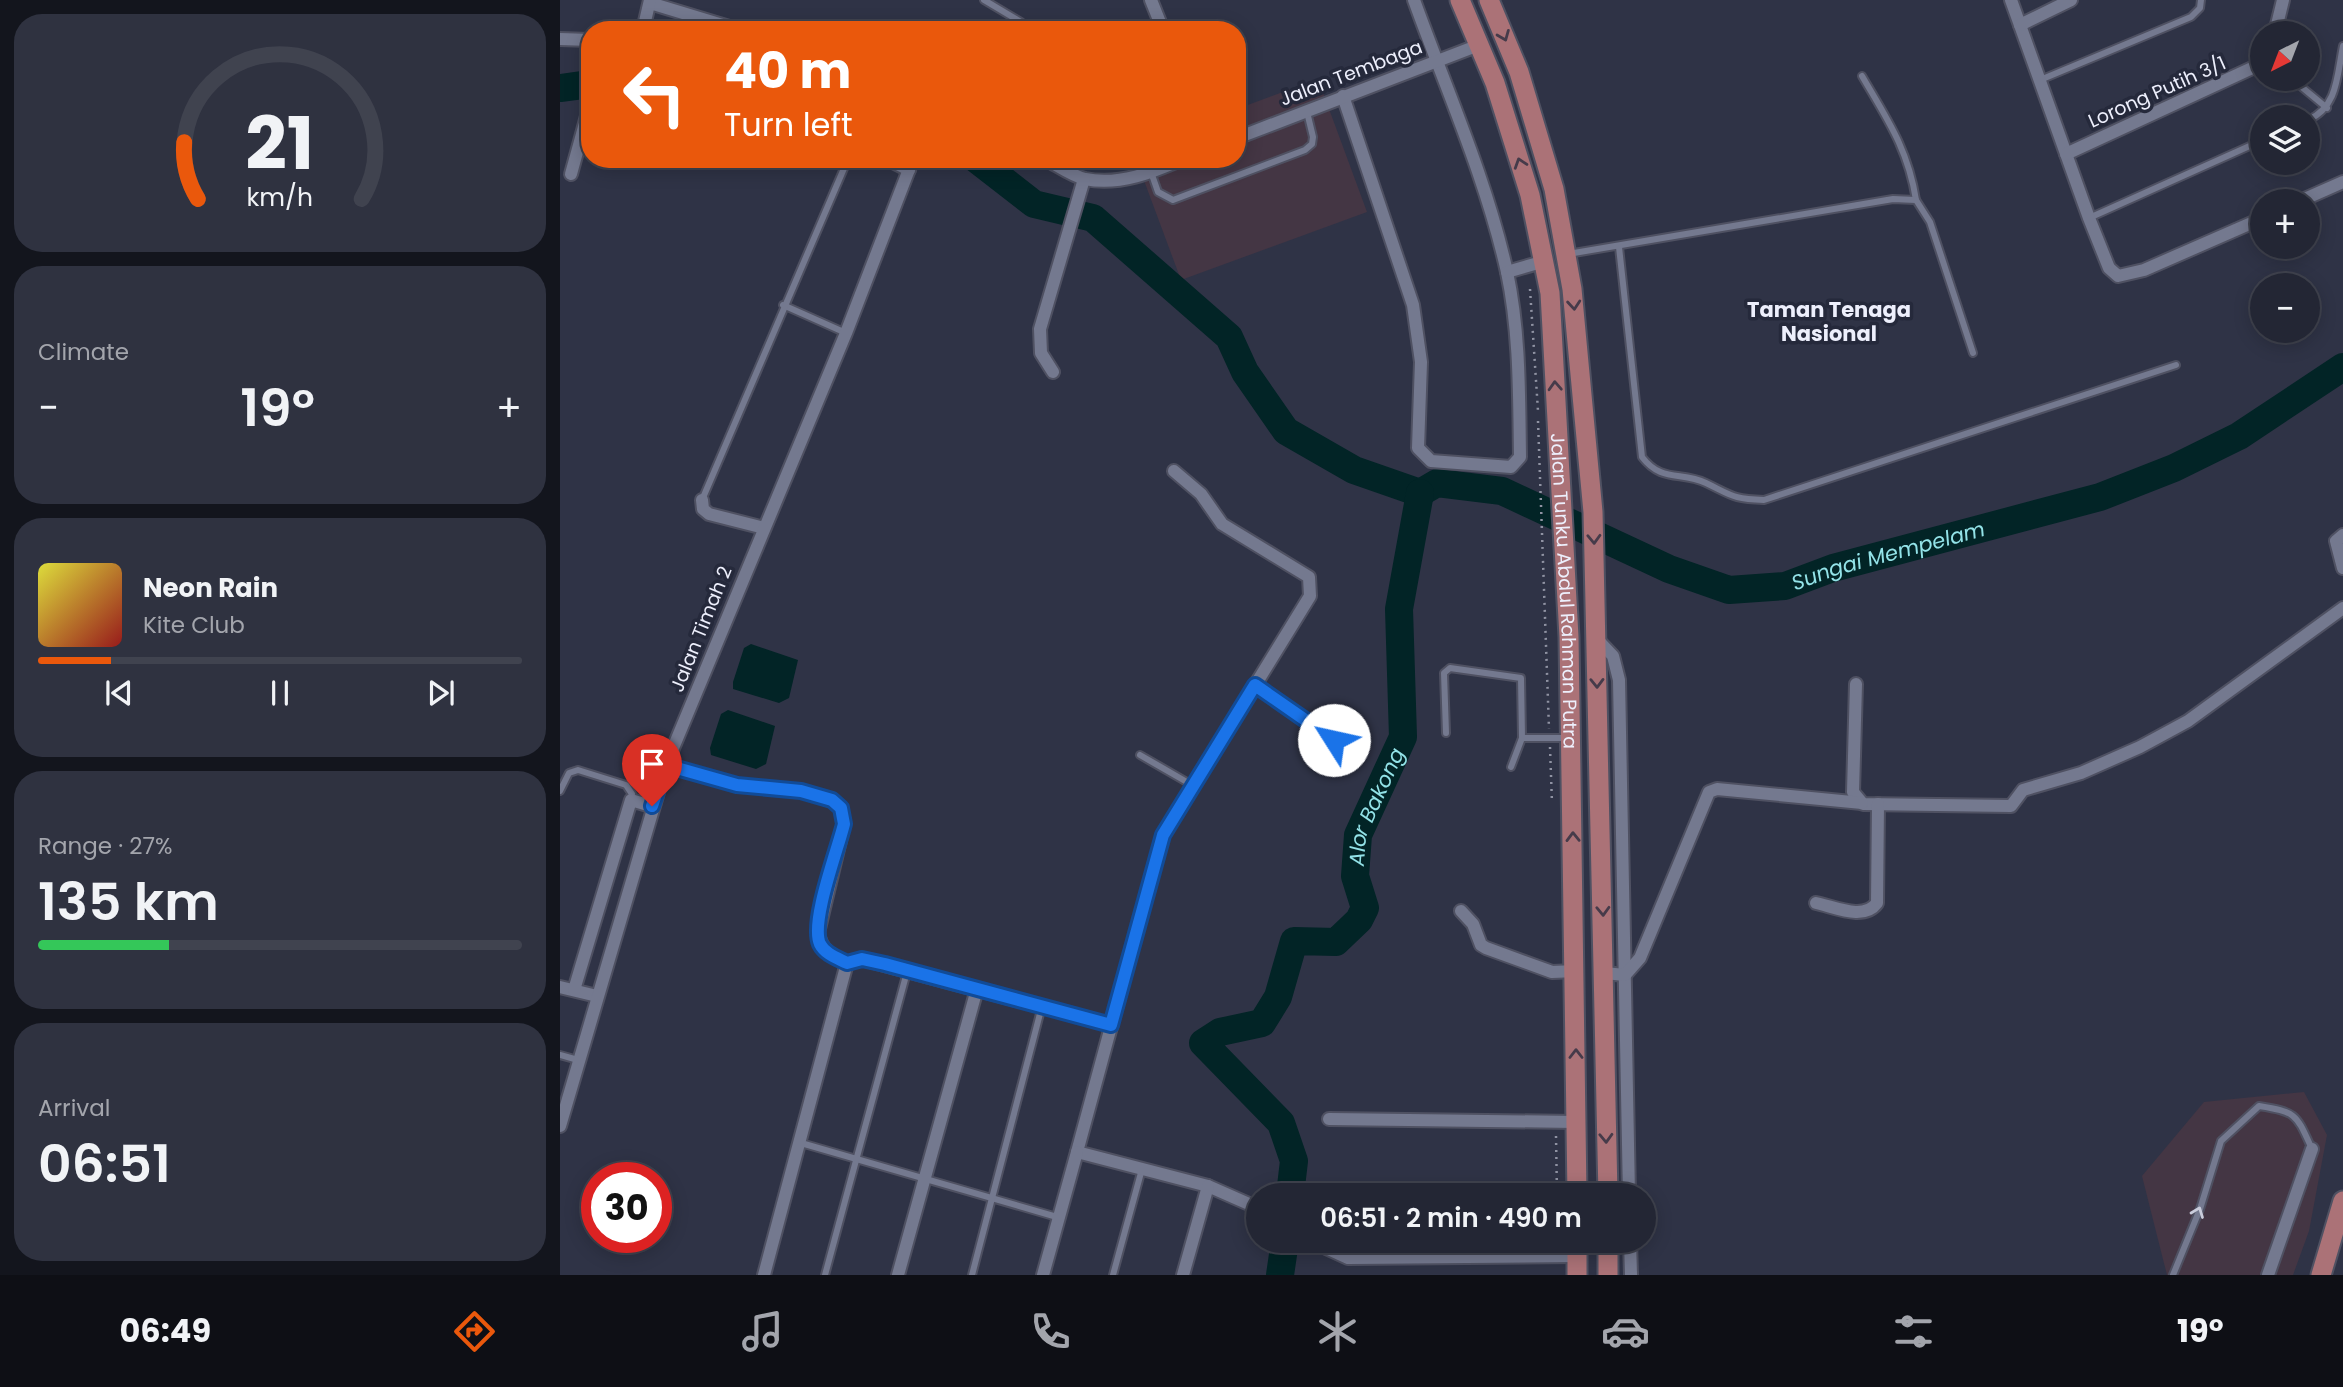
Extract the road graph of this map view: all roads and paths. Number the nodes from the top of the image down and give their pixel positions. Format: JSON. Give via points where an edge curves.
{"nodes":[{"id":1,"x":984,"y":0,"type":"edge"},
{"id":2,"x":1151,"y":0,"type":"edge"},
{"id":3,"x":1414,"y":0,"type":"edge"},
{"id":4,"x":1460,"y":0,"type":"edge"},
{"id":5,"x":1489,"y":0,"type":"edge"},
{"id":6,"x":2011,"y":0,"type":"edge"},
{"id":7,"x":2071,"y":0,"type":"edge"},
{"id":8,"x":2201,"y":0,"type":"edge"},
{"id":9,"x":2283,"y":0,"type":"edge"},
{"id":10,"x":650,"y":2,"type":"edge"},
{"id":11,"x":645,"y":21,"type":"edge"},
{"id":12,"x":710,"y":21,"type":"edge"},
{"id":13,"x":1019,"y":21,"type":"edge"},
{"id":14,"x":1159,"y":21,"type":"edge"},
{"id":15,"x":2278,"y":21,"type":"edge"},
{"id":16,"x":2020,"y":25,"type":"junction"},
{"id":17,"x":560,"y":39,"type":"edge"},
{"id":18,"x":581,"y":40,"type":"edge"},
{"id":19,"x":1479,"y":45,"type":"junction"},
{"id":20,"x":2343,"y":46,"type":"edge"},
{"id":21,"x":1436,"y":61,"type":"junction"},
{"id":22,"x":2250,"y":70,"type":"edge"},
{"id":23,"x":1861,"y":76,"type":"dead end"},
{"id":24,"x":2040,"y":80,"type":"junction"},
{"id":25,"x":2306,"y":91,"type":"edge"},
{"id":26,"x":1343,"y":96,"type":"junction"},
{"id":27,"x":2327,"y":108,"type":"junction"},
{"id":28,"x":1306,"y":110,"type":"junction"},
{"id":29,"x":2320,"y":112,"type":"edge"},
{"id":30,"x":1246,"y":134,"type":"edge"},
{"id":31,"x":581,"y":138,"type":"edge"},
{"id":32,"x":2250,"y":146,"type":"edge"},
{"id":33,"x":2066,"y":154,"type":"junction"},
{"id":34,"x":844,"y":168,"type":"edge"},
{"id":35,"x":909,"y":168,"type":"edge"},
{"id":36,"x":1063,"y":168,"type":"edge"},
{"id":37,"x":1162,"y":168,"type":"edge"},
{"id":38,"x":571,"y":174,"type":"dead end"},
{"id":39,"x":1147,"y":174,"type":"junction"},
{"id":40,"x":1084,"y":179,"type":"junction"},
{"id":41,"x":2343,"y":182,"type":"edge"},
{"id":42,"x":2320,"y":192,"type":"edge"},
{"id":43,"x":1916,"y":200,"type":"junction"},
{"id":44,"x":2089,"y":218,"type":"junction"},
{"id":45,"x":2250,"y":224,"type":"edge"},
{"id":46,"x":1619,"y":247,"type":"junction"},
{"id":47,"x":1568,"y":254,"type":"junction"},
{"id":48,"x":1545,"y":261,"type":"junction"},
{"id":49,"x":1507,"y":272,"type":"junction"},
{"id":50,"x":783,"y":304,"type":"junction"},
{"id":51,"x":846,"y":333,"type":"junction"},
{"id":52,"x":1973,"y":353,"type":"dead end"},
{"id":53,"x":2176,"y":365,"type":"dead end"},
{"id":54,"x":1053,"y":372,"type":"dead end"},
{"id":55,"x":1174,"y":471,"type":"dead end"},
{"id":56,"x":1541,"y":489,"type":"dead end"},
{"id":57,"x":702,"y":500,"type":"joint"},
{"id":58,"x":764,"y":528,"type":"junction"},
{"id":59,"x":2343,"y":535,"type":"edge"},
{"id":60,"x":2343,"y":568,"type":"edge"},
{"id":61,"x":2343,"y":608,"type":"edge"},
{"id":62,"x":1596,"y":638,"type":"junction"},
{"id":63,"x":1856,"y":684,"type":"dead end"},
{"id":64,"x":1255,"y":685,"type":"junction"},
{"id":65,"x":1446,"y":733,"type":"dead end"},
{"id":66,"x":1522,"y":738,"type":"junction"},
{"id":67,"x":1550,"y":738,"type":"junction"},
{"id":68,"x":1571,"y":738,"type":"junction"},
{"id":69,"x":1334,"y":740,"type":"dead end"},
{"id":70,"x":1140,"y":755,"type":"dead end"},
{"id":71,"x":666,"y":765,"type":"junction"},
{"id":72,"x":1511,"y":767,"type":"dead end"},
{"id":73,"x":1192,"y":785,"type":"junction"},
{"id":74,"x":560,"y":790,"type":"edge"},
{"id":75,"x":631,"y":800,"type":"junction"},
{"id":76,"x":1552,"y":803,"type":"dead end"},
{"id":77,"x":1863,"y":804,"type":"junction"},
{"id":78,"x":1878,"y":804,"type":"junction"},
{"id":79,"x":652,"y":806,"type":"junction"},
{"id":80,"x":1816,"y":903,"type":"dead end"},
{"id":81,"x":1461,"y":911,"type":"dead end"},
{"id":82,"x":847,"y":963,"type":"junction"},
{"id":83,"x":907,"y":970,"type":"junction"},
{"id":84,"x":1576,"y":971,"type":"junction"},
{"id":85,"x":1604,"y":973,"type":"junction"},
{"id":86,"x":1625,"y":975,"type":"junction"},
{"id":87,"x":560,"y":987,"type":"edge"},
{"id":88,"x":977,"y":989,"type":"junction"},
{"id":89,"x":574,"y":990,"type":"junction"},
{"id":90,"x":597,"y":996,"type":"junction"},
{"id":91,"x":1042,"y":1006,"type":"junction"},
{"id":92,"x":1111,"y":1025,"type":"junction"},
{"id":93,"x":560,"y":1055,"type":"edge"},
{"id":94,"x":578,"y":1060,"type":"junction"},
{"id":95,"x":1329,"y":1119,"type":"dead end"},
{"id":96,"x":1556,"y":1122,"type":"junction"},
{"id":97,"x":1576,"y":1122,"type":"junction"},
{"id":98,"x":560,"y":1126,"type":"edge"},
{"id":99,"x":801,"y":1143,"type":"junction"},
{"id":100,"x":2312,"y":1149,"type":"joint"},
{"id":101,"x":1077,"y":1152,"type":"junction"},
{"id":102,"x":857,"y":1159,"type":"junction"},
{"id":103,"x":1143,"y":1167,"type":"junction"},
{"id":104,"x":924,"y":1180,"type":"junction"},
{"id":105,"x":1557,"y":1183,"type":"edge"},
{"id":106,"x":1577,"y":1183,"type":"edge"},
{"id":107,"x":1608,"y":1183,"type":"edge"},
{"id":108,"x":1629,"y":1183,"type":"edge"},
{"id":109,"x":1208,"y":1186,"type":"junction"},
{"id":110,"x":993,"y":1199,"type":"junction"},
{"id":111,"x":2343,"y":1201,"type":"edge"},
{"id":112,"x":1246,"y":1203,"type":"edge"},
{"id":113,"x":1057,"y":1217,"type":"junction"},
{"id":114,"x":1337,"y":1253,"type":"edge"},
{"id":115,"x":1608,"y":1253,"type":"edge"},
{"id":116,"x":1630,"y":1253,"type":"edge"},
{"id":117,"x":1577,"y":1257,"type":"edge"},
{"id":118,"x":764,"y":1275,"type":"edge"},
{"id":119,"x":825,"y":1275,"type":"edge"},
{"id":120,"x":898,"y":1275,"type":"edge"},
{"id":121,"x":972,"y":1275,"type":"edge"},
{"id":122,"x":1042,"y":1275,"type":"edge"},
{"id":123,"x":1113,"y":1275,"type":"edge"},
{"id":124,"x":1183,"y":1275,"type":"edge"},
{"id":125,"x":1608,"y":1275,"type":"edge"},
{"id":126,"x":1631,"y":1275,"type":"edge"},
{"id":127,"x":2173,"y":1275,"type":"edge"},
{"id":128,"x":2268,"y":1275,"type":"edge"},
{"id":129,"x":2321,"y":1275,"type":"edge"}],
"edges":[{"from":1,"to":13,"type":"lane"},
{"from":2,"to":14,"type":"street"},
{"from":3,"to":21,"type":"street"},
{"from":4,"to":19,"type":"main road","name":"Jalan Tunku Abdul Rahman Putra"},
{"from":5,"to":47,"type":"main road","name":"Jalan Tunku Abdul Rahman Putra","one_way":true,"via":[[1523,85]]},
{"from":6,"to":16,"type":"street"},
{"from":7,"to":16,"type":"street"},
{"from":8,"to":24,"type":"lane","via":[[2191,17]]},
{"from":9,"to":15,"type":"street"},
{"from":10,"to":11,"type":"street"},
{"from":10,"to":12,"type":"street"},
{"from":16,"to":24,"type":"street"},
{"from":17,"to":18,"type":"street"},
{"from":19,"to":21,"type":"street","name":"Jalan Tembaga"},
{"from":48,"to":19,"type":"main road","name":"Jalan Tunku Abdul Rahman Putra","one_way":true,"via":[[1530,195]]},
{"from":20,"to":27,"type":"lane"},
{"from":21,"to":26,"type":"street","name":"Jalan Tembaga"},
{"from":21,"to":49,"type":"street","via":[[1482,183]]},
{"from":22,"to":33,"type":"street","name":"Lorong Putih 3/1"},
{"from":23,"to":43,"type":"lane","via":[[1901,142]]},
{"from":24,"to":33,"type":"street"},
{"from":25,"to":27,"type":"lane"},
{"from":26,"to":28,"type":"street","name":"Jalan Tembaga"},
{"from":26,"to":49,"type":"street","via":[[1413,304],[1421,362],[1419,448],[1431,461],[1511,467],[1520,457],[1519,351]]},
{"from":27,"to":29,"type":"lane"},
{"from":28,"to":30,"type":"street","name":"Jalan Tembaga"},
{"from":28,"to":39,"type":"lane","via":[[1314,137],[1306,150],[1173,200],[1158,192]]},
{"from":31,"to":38,"type":"street"},
{"from":32,"to":44,"type":"lane"},
{"from":33,"to":44,"type":"street"},
{"from":34,"to":50,"type":"lane"},
{"from":35,"to":51,"type":"street","name":"Jalan Timah 2"},
{"from":36,"to":40,"type":"street"},
{"from":37,"to":39,"type":"street"},
{"from":39,"to":40,"type":"street"},
{"from":40,"to":54,"type":"street","via":[[1040,330],[1041,353]]},
{"from":41,"to":42,"type":"street"},
{"from":43,"to":46,"type":"lane","via":[[1893,199]]},
{"from":43,"to":52,"type":"lane","via":[[1930,222]]},
{"from":44,"to":45,"type":"street","via":[[2109,268],[2118,276],[2144,270]]},
{"from":46,"to":47,"type":"lane"},
{"from":46,"to":53,"type":"lane","via":[[1642,457],[1660,474],[1705,482],[1737,500],[1764,500]]},
{"from":47,"to":62,"type":"main road","name":"Jalan Tunku Abdul Rahman Putra","one_way":true,"via":[[1593,512]]},
{"from":48,"to":49,"type":"street"},
{"from":68,"to":48,"type":"main road","name":"Jalan Tunku Abdul Rahman Putra","one_way":true},
{"from":50,"to":51,"type":"lane"},
{"from":50,"to":57,"type":"lane"},
{"from":51,"to":58,"type":"street","name":"Jalan Timah 2"},
{"from":55,"to":64,"type":"street","via":[[1201,494],[1222,524],[1309,577],[1310,596]]},
{"from":56,"to":67,"type":"path"},
{"from":57,"to":58,"type":"street","via":[[709,514]]},
{"from":58,"to":71,"type":"street","name":"Jalan Timah 2"},
{"from":59,"to":60,"type":"street","via":[[2336,541]]},
{"from":61,"to":78,"type":"street","via":[[2188,721],[2081,773],[2024,790],[2011,806]]},
{"from":62,"to":85,"type":"main road","name":"Jalan Tunku Abdul Rahman Putra","one_way":true},
{"from":62,"to":86,"type":"street","via":[[1613,656],[1619,680]]},
{"from":63,"to":77,"type":"street","via":[[1853,792]]},
{"from":64,"to":69,"type":"street"},
{"from":64,"to":73,"type":"street"},
{"from":65,"to":66,"type":"lane","via":[[1444,673],[1450,668],[1521,678]]},
{"from":66,"to":67,"type":"lane"},
{"from":66,"to":72,"type":"lane"},
{"from":67,"to":68,"type":"lane"},
{"from":67,"to":76,"type":"path"},
{"from":84,"to":68,"type":"main road","name":"Jalan Tunku Abdul Rahman Putra","one_way":true},
{"from":70,"to":73,"type":"lane"},
{"from":71,"to":79,"type":"street","name":"Jalan Timah 2"},
{"from":71,"to":82,"type":"street","via":[[737,785],[801,791],[832,800],[841,808],[844,824],[818,933],[825,950]]},
{"from":73,"to":92,"type":"street","via":[[1163,835]]},
{"from":74,"to":75,"type":"lane","via":[[569,773],[579,770],[626,785]]},
{"from":75,"to":79,"type":"street"},
{"from":75,"to":89,"type":"street"},
{"from":77,"to":78,"type":"street"},
{"from":77,"to":86,"type":"street","via":[[1717,789],[1709,792],[1640,958]]},
{"from":78,"to":80,"type":"street","via":[[1877,903],[1863,913]]},
{"from":79,"to":90,"type":"street","name":"Jalan Timah 2"},
{"from":81,"to":84,"type":"street","via":[[1473,924],[1480,945],[1552,972]]},
{"from":82,"to":83,"type":"street","via":[[862,959]]},
{"from":82,"to":99,"type":"street"},
{"from":83,"to":88,"type":"street"},
{"from":83,"to":102,"type":"lane"},
{"from":97,"to":84,"type":"main road","name":"Jalan Tunku Abdul Rahman Putra","one_way":true},
{"from":85,"to":86,"type":"street"},
{"from":85,"to":107,"type":"main road","name":"Jalan Tunku Abdul Rahman Putra","one_way":true},
{"from":86,"to":108,"type":"street"},
{"from":87,"to":89,"type":"street"},
{"from":88,"to":91,"type":"street"},
{"from":88,"to":104,"type":"street"},
{"from":89,"to":90,"type":"street"},
{"from":90,"to":94,"type":"street","name":"Jalan Timah 2"},
{"from":91,"to":92,"type":"street"},
{"from":91,"to":110,"type":"lane"},
{"from":92,"to":101,"type":"street"},
{"from":93,"to":94,"type":"lane"},
{"from":94,"to":98,"type":"street","name":"Jalan Timah 2"},
{"from":95,"to":96,"type":"street"},
{"from":96,"to":97,"type":"street"},
{"from":96,"to":105,"type":"path"},
{"from":97,"to":106,"type":"main road","name":"Jalan Tunku Abdul Rahman Putra"},
{"from":99,"to":102,"type":"lane"},
{"from":99,"to":118,"type":"street"},
{"from":127,"to":100,"type":"lane","one_way":true,"via":[[2221,1141],[2244,1119],[2259,1106],[2288,1111],[2299,1121]]},
{"from":100,"to":128,"type":"street"},
{"from":101,"to":103,"type":"street"},
{"from":101,"to":113,"type":"street"},
{"from":102,"to":104,"type":"lane"},
{"from":102,"to":119,"type":"lane"},
{"from":103,"to":109,"type":"street"},
{"from":103,"to":123,"type":"lane"},
{"from":104,"to":110,"type":"lane"},
{"from":104,"to":120,"type":"street"},
{"from":109,"to":112,"type":"street"},
{"from":109,"to":124,"type":"street"},
{"from":110,"to":113,"type":"lane"},
{"from":110,"to":121,"type":"lane"},
{"from":111,"to":129,"type":"main road"},
{"from":113,"to":122,"type":"street"},
{"from":114,"to":117,"type":"street","via":[[1359,1259]]},
{"from":115,"to":125,"type":"main road"},
{"from":116,"to":126,"type":"street"}]}
